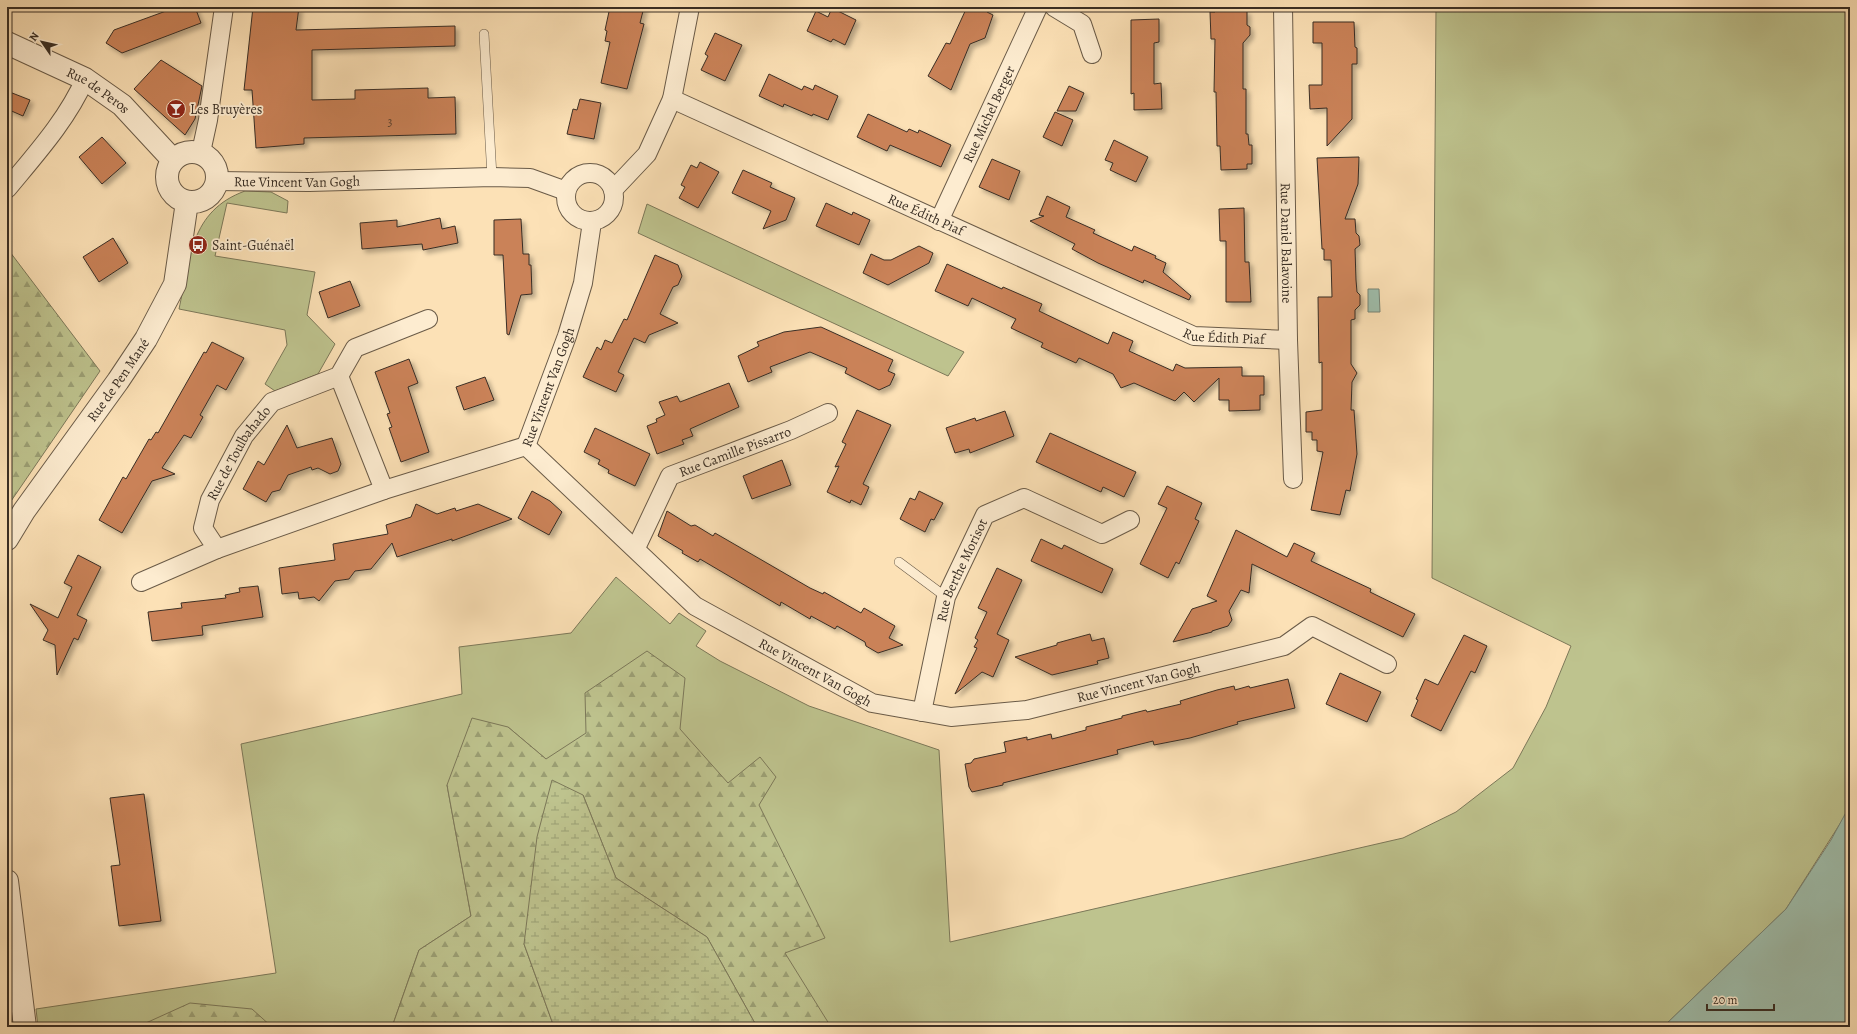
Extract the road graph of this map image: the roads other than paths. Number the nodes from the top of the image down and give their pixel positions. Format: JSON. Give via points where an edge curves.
{"nodes":[{"id":1,"x":224,"y":7,"type":"edge"},
{"id":2,"x":690,"y":7,"type":"edge"},
{"id":3,"x":1038,"y":7,"type":"edge"},
{"id":4,"x":1054,"y":7,"type":"edge"},
{"id":5,"x":1283,"y":7,"type":"edge"},
{"id":6,"x":484,"y":34,"type":"dead end"},
{"id":7,"x":7,"y":43,"type":"edge"},
{"id":8,"x":1092,"y":54,"type":"dead end"},
{"id":9,"x":85,"y":79,"type":"junction"},
{"id":10,"x":672,"y":99,"type":"junction"},
{"id":11,"x":201,"y":152,"type":"junction"},
{"id":12,"x":172,"y":159,"type":"junction"},
{"id":13,"x":492,"y":177,"type":"junction"},
{"id":14,"x":217,"y":181,"type":"junction"},
{"id":15,"x":7,"y":189,"type":"edge"},
{"id":16,"x":613,"y":190,"type":"junction"},
{"id":17,"x":566,"y":191,"type":"junction"},
{"id":18,"x":186,"y":202,"type":"junction"},
{"id":19,"x":939,"y":221,"type":"junction"},
{"id":20,"x":592,"y":222,"type":"junction"},
{"id":21,"x":428,"y":319,"type":"dead end"},
{"id":22,"x":1288,"y":340,"type":"junction"},
{"id":23,"x":340,"y":376,"type":"junction"},
{"id":24,"x":828,"y":413,"type":"dead end"},
{"id":25,"x":526,"y":446,"type":"junction"},
{"id":26,"x":1293,"y":479,"type":"dead end"},
{"id":27,"x":384,"y":490,"type":"junction"},
{"id":28,"x":1130,"y":520,"type":"dead end"},
{"id":29,"x":7,"y":539,"type":"edge"},
{"id":30,"x":636,"y":548,"type":"junction"},
{"id":31,"x":217,"y":549,"type":"junction"},
{"id":32,"x":900,"y":562,"type":"dead end"},
{"id":33,"x":141,"y":582,"type":"dead end"},
{"id":34,"x":946,"y":597,"type":"junction"},
{"id":35,"x":1387,"y":664,"type":"dead end"},
{"id":36,"x":922,"y":712,"type":"junction"},
{"id":37,"x":7,"y":881,"type":"edge"},
{"id":38,"x":25,"y":1027,"type":"edge"}],
"edges":[{"from":1,"to":11,"type":"street"},
{"from":2,"to":10,"type":"street"},
{"from":3,"to":19,"type":"street","name":"Rue Michel Berger"},
{"from":4,"to":8,"type":"street","via":[[1082,24]]},
{"from":5,"to":22,"type":"street","name":"Rue Daniel Balavoine"},
{"from":6,"to":13,"type":"lane"},
{"from":7,"to":9,"type":"street","name":"Rue de Peros"},
{"from":9,"to":12,"type":"street","name":"Rue de Peros","via":[[122,105]]},
{"from":9,"to":15,"type":"street","via":[[78,95],[60,121]]},
{"from":10,"to":16,"type":"street","via":[[647,154]]},
{"from":10,"to":19,"type":"street","name":"Rue Édith Piaf"},
{"from":11,"to":12,"type":"street","via":[[182,154]]},
{"from":11,"to":14,"type":"street","via":[[214,162]]},
{"from":12,"to":18,"type":"street","via":[[167,173],[167,183],[171,192]]},
{"from":13,"to":14,"type":"street","name":"Rue Vincent Van Gogh","via":[[309,182]]},
{"from":13,"to":17,"type":"street","name":"Rue Vincent Van Gogh","via":[[530,178]]},
{"from":14,"to":18,"type":"street","via":[[211,194],[200,200]]},
{"from":16,"to":17,"type":"street","via":[[604,178],[589,173],[575,178]]},
{"from":16,"to":20,"type":"street","via":[[610,211]]},
{"from":17,"to":20,"type":"street","via":[[568,209],[574,216]]},
{"from":18,"to":29,"type":"street","name":"Rue de Pen Mané","via":[[175,284],[146,339],[24,511]]},
{"from":19,"to":22,"type":"street","name":"Rue Édith Piaf","via":[[1194,336]]},
{"from":20,"to":25,"type":"street","name":"Rue Vincent Van Gogh","via":[[583,283],[567,336]]},
{"from":21,"to":23,"type":"street","via":[[355,348]]},
{"from":22,"to":26,"type":"street","name":"Rue Daniel Balavoine"},
{"from":23,"to":27,"type":"street"},
{"from":23,"to":31,"type":"street","name":"Rue de Toulbahado","via":[[272,402],[244,436],[210,500],[204,528]]},
{"from":24,"to":30,"type":"street","name":"Rue Camille Pissarro","via":[[791,430],[670,476]]},
{"from":25,"to":27,"type":"street"},
{"from":25,"to":30,"type":"street","name":"Rue Vincent Van Gogh"},
{"from":27,"to":31,"type":"street"},
{"from":28,"to":34,"type":"street","name":"Rue Berthe Morisot","via":[[1102,534],[1024,498],[985,515]]},
{"from":30,"to":36,"type":"street","name":"Rue Vincent Van Gogh","via":[[695,606],[872,703]]},
{"from":31,"to":33,"type":"street"},
{"from":32,"to":34,"type":"lane"},
{"from":34,"to":36,"type":"street","name":"Rue Berthe Morisot"},
{"from":35,"to":36,"type":"street","name":"Rue Vincent Van Gogh","via":[[1312,626],[1284,646],[1027,710],[951,716]]},
{"from":37,"to":38,"type":"street"}]}
